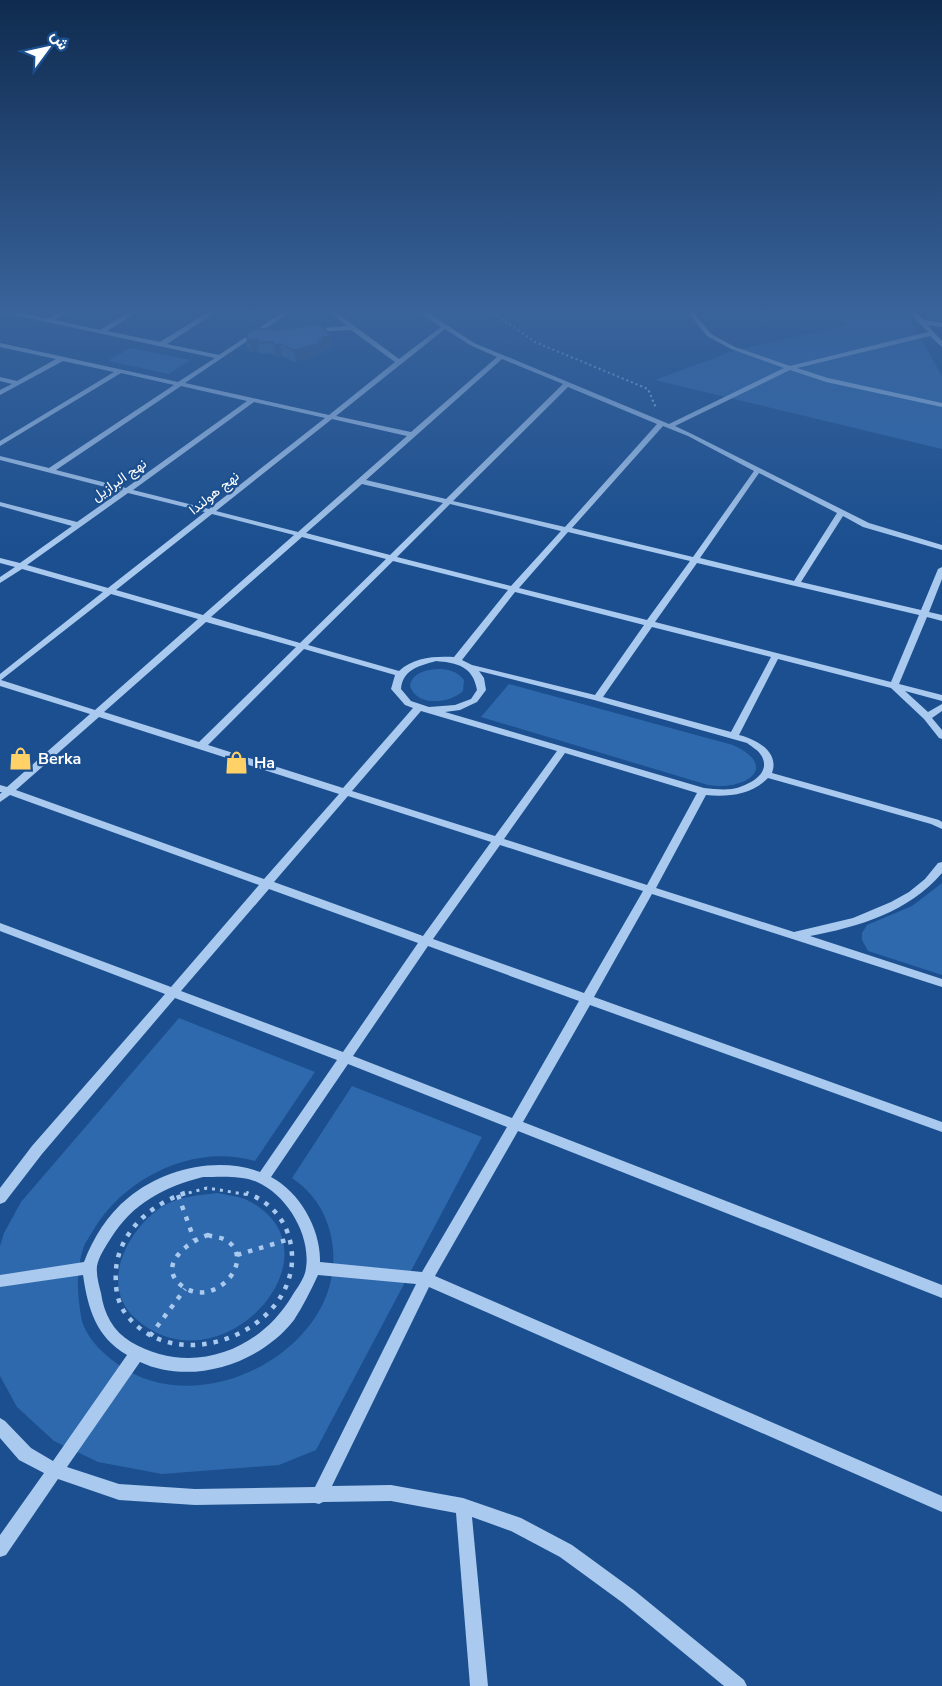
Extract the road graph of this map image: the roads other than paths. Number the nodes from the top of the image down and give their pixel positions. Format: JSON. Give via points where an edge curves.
{"nodes":[{"id":1,"x":91,"y":389,"type":"edge"},
{"id":2,"x":174,"y":389,"type":"edge"},
{"id":3,"x":198,"y":389,"type":"edge"},
{"id":4,"x":365,"y":389,"type":"edge"},
{"id":5,"x":465,"y":389,"type":"edge"},
{"id":6,"x":562,"y":389,"type":"edge"},
{"id":7,"x":581,"y":389,"type":"edge"},
{"id":8,"x":744,"y":389,"type":"edge"},
{"id":9,"x":866,"y":389,"type":"edge"},
{"id":10,"x":253,"y":400,"type":"junction"},
{"id":11,"x":942,"y":405,"type":"edge"},
{"id":12,"x":329,"y":417,"type":"junction"},
{"id":13,"x":666,"y":425,"type":"junction"},
{"id":14,"x":413,"y":435,"type":"junction"},
{"id":15,"x":0,"y":444,"type":"edge"},
{"id":16,"x":0,"y":458,"type":"edge"},
{"id":17,"x":758,"y":470,"type":"junction"},
{"id":18,"x":50,"y":471,"type":"junction"},
{"id":19,"x":360,"y":481,"type":"junction"},
{"id":20,"x":127,"y":492,"type":"junction"},
{"id":21,"x":447,"y":500,"type":"junction"},
{"id":22,"x":0,"y":504,"type":"edge"},
{"id":23,"x":211,"y":513,"type":"junction"},
{"id":24,"x":841,"y":513,"type":"junction"},
{"id":25,"x":79,"y":525,"type":"junction"},
{"id":26,"x":567,"y":529,"type":"junction"},
{"id":27,"x":298,"y":535,"type":"junction"},
{"id":28,"x":942,"y":548,"type":"edge"},
{"id":29,"x":389,"y":558,"type":"junction"},
{"id":30,"x":0,"y":560,"type":"edge"},
{"id":31,"x":693,"y":561,"type":"junction"},
{"id":32,"x":21,"y":566,"type":"junction"},
{"id":33,"x":942,"y":569,"type":"edge"},
{"id":34,"x":0,"y":581,"type":"edge"},
{"id":35,"x":796,"y":584,"type":"junction"},
{"id":36,"x":513,"y":589,"type":"junction"},
{"id":37,"x":111,"y":592,"type":"junction"},
{"id":38,"x":923,"y":614,"type":"junction"},
{"id":39,"x":204,"y":618,"type":"junction"},
{"id":40,"x":942,"y":618,"type":"edge"},
{"id":41,"x":647,"y":625,"type":"junction"},
{"id":42,"x":302,"y":646,"type":"junction"},
{"id":43,"x":775,"y":657,"type":"junction"},
{"id":44,"x":456,"y":661,"type":"junction"},
{"id":45,"x":470,"y":666,"type":"junction"},
{"id":46,"x":400,"y":674,"type":"junction"},
{"id":47,"x":0,"y":680,"type":"edge"},
{"id":48,"x":894,"y":686,"type":"junction"},
{"id":49,"x":597,"y":698,"type":"junction"},
{"id":50,"x":942,"y":698,"type":"edge"},
{"id":51,"x":942,"y":706,"type":"edge"},
{"id":52,"x":423,"y":708,"type":"junction"},
{"id":53,"x":97,"y":713,"type":"junction"},
{"id":54,"x":927,"y":717,"type":"junction"},
{"id":55,"x":734,"y":735,"type":"junction"},
{"id":56,"x":942,"y":736,"type":"edge"},
{"id":57,"x":201,"y":746,"type":"junction"},
{"id":58,"x":564,"y":750,"type":"junction"},
{"id":59,"x":768,"y":775,"type":"junction"},
{"id":60,"x":4,"y":790,"type":"edge"},
{"id":61,"x":703,"y":791,"type":"junction"},
{"id":62,"x":345,"y":792,"type":"junction"},
{"id":63,"x":0,"y":799,"type":"edge"},
{"id":64,"x":940,"y":823,"type":"edge"},
{"id":65,"x":498,"y":842,"type":"junction"},
{"id":66,"x":942,"y":866,"type":"edge"},
{"id":67,"x":265,"y":885,"type":"junction"},
{"id":68,"x":650,"y":889,"type":"junction"},
{"id":69,"x":0,"y":927,"type":"edge"},
{"id":70,"x":793,"y":935,"type":"junction"},
{"id":71,"x":426,"y":942,"type":"junction"},
{"id":72,"x":942,"y":982,"type":"edge"},
{"id":73,"x":172,"y":992,"type":"junction"},
{"id":74,"x":585,"y":1000,"type":"junction"},
{"id":75,"x":346,"y":1058,"type":"junction"},
{"id":76,"x":513,"y":1124,"type":"junction"},
{"id":77,"x":942,"y":1127,"type":"edge"},
{"id":78,"x":262,"y":1178,"type":"junction"},
{"id":79,"x":0,"y":1198,"type":"edge"},
{"id":80,"x":90,"y":1268,"type":"junction"},
{"id":81,"x":313,"y":1268,"type":"junction"},
{"id":82,"x":426,"y":1279,"type":"junction"},
{"id":83,"x":0,"y":1281,"type":"edge"},
{"id":84,"x":942,"y":1292,"type":"edge"},
{"id":85,"x":136,"y":1355,"type":"junction"},
{"id":86,"x":0,"y":1426,"type":"edge"},
{"id":87,"x":54,"y":1470,"type":"junction"},
{"id":88,"x":319,"y":1496,"type":"junction"},
{"id":89,"x":942,"y":1504,"type":"edge"},
{"id":90,"x":463,"y":1506,"type":"junction"},
{"id":91,"x":0,"y":1549,"type":"edge"},
{"id":92,"x":479,"y":1686,"type":"edge"},
{"id":93,"x":738,"y":1686,"type":"edge"}],
"edges":[{"from":1,"to":15,"type":"street"},
{"from":2,"to":18,"type":"street"},
{"from":3,"to":10,"type":"street"},
{"from":4,"to":12,"type":"street","name":"نهج هولندا"},
{"from":5,"to":14,"type":"street"},
{"from":6,"to":21,"type":"street"},
{"from":7,"to":13,"type":"street"},
{"from":8,"to":13,"type":"street"},
{"from":9,"to":11,"type":"street"},
{"from":10,"to":12,"type":"street"},
{"from":10,"to":20,"type":"street","name":"نهج البرازيل"},
{"from":12,"to":14,"type":"street"},
{"from":12,"to":23,"type":"street","name":"نهج هولندا"},
{"from":13,"to":17,"type":"street"},
{"from":13,"to":26,"type":"street"},
{"from":14,"to":19,"type":"street"},
{"from":16,"to":18,"type":"street"},
{"from":17,"to":24,"type":"street"},
{"from":17,"to":31,"type":"street"},
{"from":18,"to":20,"type":"street"},
{"from":19,"to":21,"type":"street"},
{"from":19,"to":27,"type":"street"},
{"from":20,"to":23,"type":"street"},
{"from":20,"to":25,"type":"street","name":"نهج البرازيل"},
{"from":21,"to":26,"type":"street"},
{"from":21,"to":29,"type":"street"},
{"from":22,"to":25,"type":"street"},
{"from":23,"to":27,"type":"street"},
{"from":23,"to":37,"type":"street","name":"نهج هولندا"},
{"from":24,"to":28,"type":"street","via":[[884,532]]},
{"from":24,"to":35,"type":"street"},
{"from":25,"to":32,"type":"street","name":"نهج البرازيل"},
{"from":26,"to":31,"type":"street"},
{"from":26,"to":36,"type":"street"},
{"from":27,"to":29,"type":"street"},
{"from":27,"to":39,"type":"street"},
{"from":29,"to":36,"type":"street"},
{"from":29,"to":42,"type":"street"},
{"from":30,"to":32,"type":"street"},
{"from":31,"to":35,"type":"street"},
{"from":31,"to":41,"type":"street"},
{"from":32,"to":34,"type":"street","name":"نهج البرازيل"},
{"from":32,"to":37,"type":"street"},
{"from":33,"to":38,"type":"street"},
{"from":35,"to":38,"type":"street"},
{"from":36,"to":41,"type":"street"},
{"from":36,"to":44,"type":"street"},
{"from":37,"to":39,"type":"street"},
{"from":37,"to":47,"type":"street","name":"نهج هولندا"},
{"from":38,"to":40,"type":"street"},
{"from":38,"to":48,"type":"street"},
{"from":39,"to":42,"type":"street"},
{"from":39,"to":53,"type":"street"},
{"from":41,"to":43,"type":"street"},
{"from":41,"to":49,"type":"street"},
{"from":42,"to":46,"type":"street"},
{"from":42,"to":57,"type":"street"},
{"from":43,"to":48,"type":"street"},
{"from":43,"to":55,"type":"street"},
{"from":44,"to":45,"type":"street"},
{"from":44,"to":46,"type":"street","via":[[418,663]]},
{"from":45,"to":49,"type":"street"},
{"from":45,"to":52,"type":"street","via":[[482,681],[477,697],[456,708]]},
{"from":46,"to":52,"type":"street","via":[[396,689],[408,703]]},
{"from":47,"to":53,"type":"street"},
{"from":48,"to":50,"type":"street"},
{"from":48,"to":54,"type":"street"},
{"from":49,"to":55,"type":"street"},
{"from":51,"to":54,"type":"street"},
{"from":52,"to":58,"type":"street"},
{"from":52,"to":62,"type":"street"},
{"from":53,"to":57,"type":"street"},
{"from":53,"to":60,"type":"street"},
{"from":54,"to":56,"type":"street"},
{"from":55,"to":59,"type":"street","via":[[762,747],[768,755]]},
{"from":57,"to":62,"type":"street"},
{"from":58,"to":61,"type":"street"},
{"from":58,"to":65,"type":"street"},
{"from":59,"to":61,"type":"street","via":[[739,791]]},
{"from":59,"to":64,"type":"street"},
{"from":60,"to":63,"type":"street"},
{"from":60,"to":67,"type":"street"},
{"from":61,"to":68,"type":"street"},
{"from":62,"to":65,"type":"street"},
{"from":62,"to":67,"type":"street"},
{"from":65,"to":68,"type":"street"},
{"from":65,"to":71,"type":"street"},
{"from":66,"to":70,"type":"street","via":[[924,886],[862,920]]},
{"from":67,"to":71,"type":"street"},
{"from":67,"to":73,"type":"street"},
{"from":68,"to":70,"type":"street"},
{"from":68,"to":74,"type":"street"},
{"from":69,"to":73,"type":"street"},
{"from":70,"to":72,"type":"street"},
{"from":71,"to":74,"type":"street"},
{"from":71,"to":75,"type":"street"},
{"from":73,"to":75,"type":"street"},
{"from":73,"to":79,"type":"street"},
{"from":74,"to":76,"type":"street"},
{"from":74,"to":77,"type":"street"},
{"from":75,"to":76,"type":"street"},
{"from":75,"to":78,"type":"street"},
{"from":76,"to":82,"type":"street"},
{"from":76,"to":84,"type":"street"},
{"from":78,"to":80,"type":"street","via":[[237,1172],[203,1171],[169,1179],[138,1196],[113,1220]]},
{"from":78,"to":81,"type":"street","via":[[290,1199],[305,1222]]},
{"from":80,"to":83,"type":"street"},
{"from":80,"to":85,"type":"street","via":[[96,1311],[111,1336]]},
{"from":81,"to":82,"type":"street"},
{"from":81,"to":85,"type":"street","via":[[295,1308],[271,1335],[240,1354],[205,1365],[168,1365]]},
{"from":82,"to":88,"type":"street"},
{"from":82,"to":89,"type":"street"},
{"from":85,"to":87,"type":"street"},
{"from":86,"to":87,"type":"street","via":[[25,1454]]},
{"from":87,"to":88,"type":"street","via":[[119,1492],[195,1497]]},
{"from":87,"to":91,"type":"street"},
{"from":88,"to":90,"type":"street","via":[[391,1493]]},
{"from":90,"to":92,"type":"street"},
{"from":90,"to":93,"type":"street","via":[[514,1524],[566,1551]]}]}
